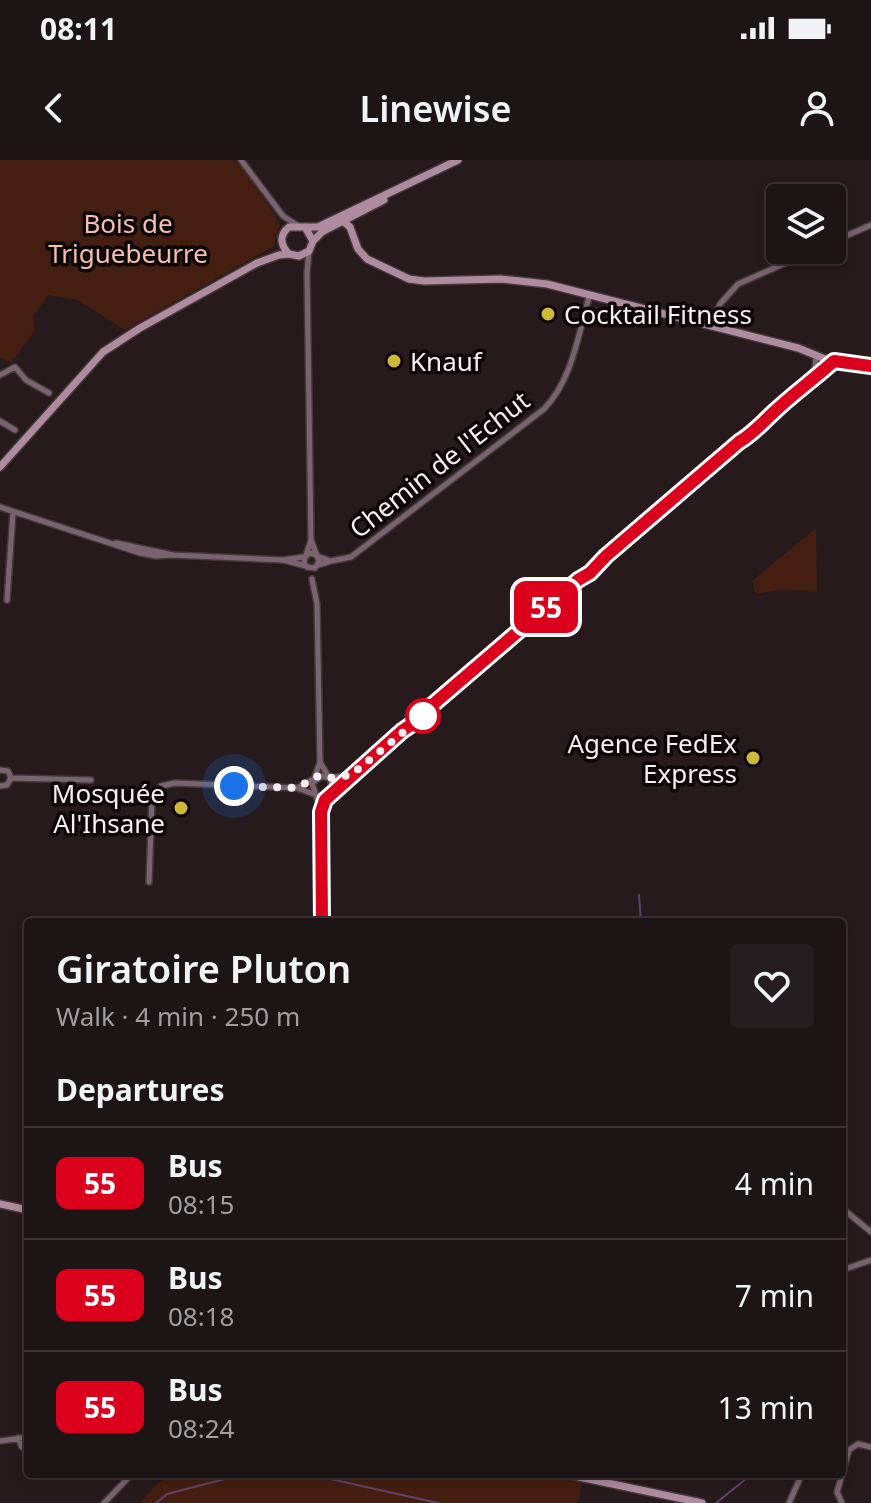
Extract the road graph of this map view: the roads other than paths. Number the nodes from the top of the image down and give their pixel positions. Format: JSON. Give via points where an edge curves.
{"nodes":[{"id":1,"x":241,"y":160,"type":"edge"},
{"id":2,"x":458,"y":160,"type":"edge"},
{"id":3,"x":406,"y":186,"type":"junction"},
{"id":4,"x":358,"y":213,"type":"junction"},
{"id":5,"x":283,"y":216,"type":"junction"},
{"id":6,"x":343,"y":221,"type":"junction"},
{"id":7,"x":871,"y":225,"type":"edge"},
{"id":8,"x":301,"y":226,"type":"junction"},
{"id":9,"x":284,"y":231,"type":"junction"},
{"id":10,"x":846,"y":236,"type":"edge"},
{"id":11,"x":354,"y":237,"type":"junction"},
{"id":12,"x":281,"y":240,"type":"junction"},
{"id":13,"x":313,"y":241,"type":"junction"},
{"id":14,"x":309,"y":251,"type":"junction"},
{"id":15,"x":292,"y":255,"type":"junction"},
{"id":16,"x":263,"y":260,"type":"junction"},
{"id":17,"x":785,"y":264,"type":"edge"},
{"id":18,"x":307,"y":273,"type":"junction"},
{"id":19,"x":590,"y":294,"type":"junction"},
{"id":20,"x":711,"y":326,"type":"junction"},
{"id":21,"x":816,"y":356,"type":"junction"},
{"id":22,"x":834,"y":361,"type":"junction"},
{"id":23,"x":871,"y":366,"type":"edge"},
{"id":24,"x":0,"y":375,"type":"edge"},
{"id":25,"x":806,"y":384,"type":"junction"},
{"id":26,"x":49,"y":393,"type":"dead end"},
{"id":27,"x":0,"y":421,"type":"edge"},
{"id":28,"x":15,"y":430,"type":"dead end"},
{"id":29,"x":2,"y":464,"type":"edge"},
{"id":30,"x":1,"y":507,"type":"edge"},
{"id":31,"x":13,"y":512,"type":"junction"},
{"id":32,"x":311,"y":540,"type":"junction"},
{"id":33,"x":316,"y":555,"type":"junction"},
{"id":34,"x":306,"y":556,"type":"junction"},
{"id":35,"x":283,"y":560,"type":"junction"},
{"id":36,"x":331,"y":561,"type":"junction"},
{"id":37,"x":306,"y":567,"type":"junction"},
{"id":38,"x":316,"y":567,"type":"junction"},
{"id":39,"x":312,"y":579,"type":"junction"},
{"id":40,"x":7,"y":600,"type":"dead end"},
{"id":41,"x":320,"y":762,"type":"junction"},
{"id":42,"x":0,"y":770,"type":"edge"},
{"id":43,"x":351,"y":775,"type":"junction"},
{"id":44,"x":11,"y":778,"type":"junction"},
{"id":45,"x":329,"y":778,"type":"junction"},
{"id":46,"x":314,"y":779,"type":"junction"},
{"id":47,"x":91,"y":780,"type":"dead end"},
{"id":48,"x":0,"y":786,"type":"edge"},
{"id":49,"x":297,"y":788,"type":"junction"},
{"id":50,"x":330,"y":793,"type":"junction"},
{"id":51,"x":316,"y":795,"type":"junction"},
{"id":52,"x":321,"y":812,"type":"junction"},
{"id":53,"x":149,"y":882,"type":"dead end"},
{"id":54,"x":322,"y":918,"type":"edge"},
{"id":55,"x":0,"y":1204,"type":"edge"},
{"id":56,"x":24,"y":1209,"type":"edge"},
{"id":57,"x":846,"y":1211,"type":"edge"},
{"id":58,"x":871,"y":1232,"type":"edge"},
{"id":59,"x":871,"y":1260,"type":"edge"},
{"id":60,"x":846,"y":1269,"type":"edge"},
{"id":61,"x":24,"y":1437,"type":"edge"},
{"id":62,"x":18,"y":1438,"type":"junction"},
{"id":63,"x":0,"y":1441,"type":"edge"},
{"id":64,"x":871,"y":1447,"type":"edge"},
{"id":65,"x":24,"y":1448,"type":"edge"},
{"id":66,"x":846,"y":1460,"type":"edge"},
{"id":67,"x":128,"y":1478,"type":"edge"},
{"id":68,"x":584,"y":1478,"type":"edge"},
{"id":69,"x":800,"y":1478,"type":"edge"},
{"id":70,"x":841,"y":1478,"type":"edge"},
{"id":71,"x":104,"y":1503,"type":"edge"},
{"id":72,"x":702,"y":1503,"type":"edge"},
{"id":73,"x":789,"y":1503,"type":"edge"},
{"id":74,"x":842,"y":1503,"type":"edge"}],
"edges":[{"from":1,"to":5,"type":"street"},
{"from":2,"to":3,"type":"street"},
{"from":3,"to":4,"type":"street"},
{"from":3,"to":8,"type":"street","via":[[318,227]]},
{"from":4,"to":6,"type":"street"},
{"from":4,"to":11,"type":"street"},
{"from":5,"to":8,"type":"street"},
{"from":5,"to":9,"type":"street"},
{"from":6,"to":11,"type":"street"},
{"from":6,"to":13,"type":"street"},
{"from":7,"to":10,"type":"street"},
{"from":8,"to":9,"type":"street"},
{"from":8,"to":13,"type":"street"},
{"from":9,"to":12,"type":"street"},
{"from":11,"to":19,"type":"street","via":[[367,259],[409,279],[514,280]]},
{"from":12,"to":15,"type":"street"},
{"from":12,"to":16,"type":"street"},
{"from":13,"to":14,"type":"street"},
{"from":14,"to":15,"type":"street"},
{"from":14,"to":18,"type":"street"},
{"from":15,"to":16,"type":"street"},
{"from":15,"to":18,"type":"street"},
{"from":16,"to":29,"type":"street","via":[[103,352]]},
{"from":17,"to":20,"type":"street","via":[[733,288]]},
{"from":18,"to":32,"type":"street"},
{"from":19,"to":20,"type":"street"},
{"from":19,"to":36,"type":"street","name":"Chemin de l'Echut","via":[[568,372],[544,409],[351,557]]},
{"from":20,"to":21,"type":"street"},
{"from":21,"to":22,"type":"street"},
{"from":21,"to":25,"type":"street"},
{"from":22,"to":23,"type":"street"},
{"from":22,"to":25,"type":"street"},
{"from":24,"to":26,"type":"street","via":[[15,367]]},
{"from":25,"to":43,"type":"street"},
{"from":27,"to":28,"type":"street"},
{"from":30,"to":31,"type":"street"},
{"from":31,"to":35,"type":"street","via":[[148,555]]},
{"from":31,"to":40,"type":"street"},
{"from":32,"to":33,"type":"street"},
{"from":32,"to":34,"type":"street"},
{"from":33,"to":34,"type":"street","name":"Chemin de l'Echut"},
{"from":33,"to":36,"type":"street","name":"Chemin de l'Echut"},
{"from":33,"to":38,"type":"street"},
{"from":34,"to":35,"type":"street"},
{"from":34,"to":37,"type":"street"},
{"from":35,"to":37,"type":"street"},
{"from":36,"to":38,"type":"street","name":"Chemin de l'Echut"},
{"from":37,"to":38,"type":"street","name":"Chemin de l'Echut"},
{"from":37,"to":39,"type":"street"},
{"from":38,"to":39,"type":"street"},
{"from":39,"to":41,"type":"street"},
{"from":41,"to":45,"type":"street"},
{"from":41,"to":46,"type":"street"},
{"from":42,"to":44,"type":"street"},
{"from":43,"to":45,"type":"street"},
{"from":43,"to":50,"type":"street"},
{"from":44,"to":47,"type":"street"},
{"from":44,"to":48,"type":"street"},
{"from":45,"to":46,"type":"street"},
{"from":45,"to":50,"type":"street"},
{"from":46,"to":49,"type":"street"},
{"from":46,"to":51,"type":"street"},
{"from":49,"to":51,"type":"street"},
{"from":49,"to":53,"type":"street","via":[[161,786],[152,798]]},
{"from":50,"to":51,"type":"street"},
{"from":50,"to":52,"type":"street"},
{"from":51,"to":52,"type":"street"},
{"from":52,"to":54,"type":"street"},
{"from":55,"to":56,"type":"street"},
{"from":57,"to":58,"type":"street"},
{"from":59,"to":60,"type":"street"},
{"from":61,"to":62,"type":"street"},
{"from":62,"to":63,"type":"street"},
{"from":62,"to":65,"type":"street"},
{"from":64,"to":66,"type":"street","via":[[858,1444]]},
{"from":67,"to":71,"type":"street"},
{"from":68,"to":72,"type":"street"},
{"from":69,"to":73,"type":"street"},
{"from":70,"to":74,"type":"street","via":[[837,1492]]}]}
